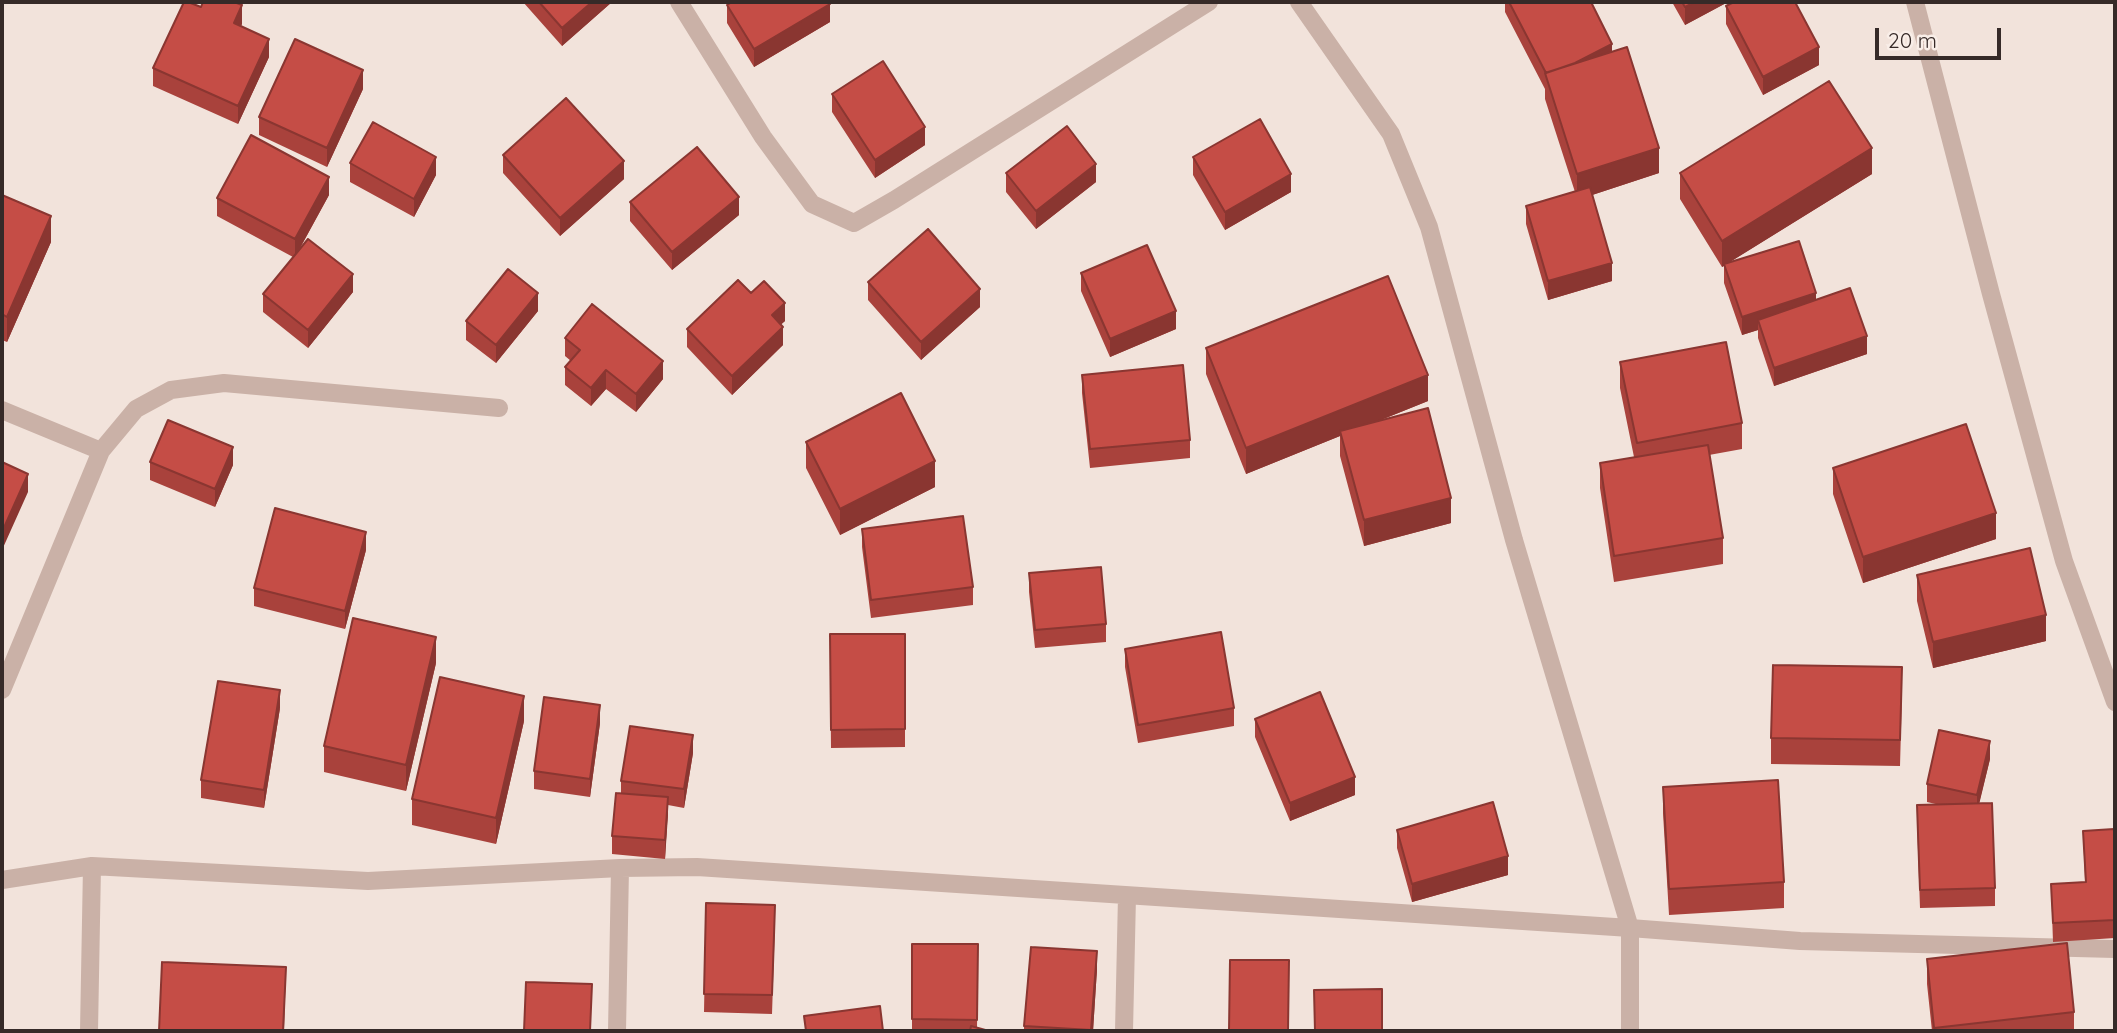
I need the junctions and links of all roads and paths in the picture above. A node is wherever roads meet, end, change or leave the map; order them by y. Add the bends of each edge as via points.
1 (679, 2) edge
2 (1209, 2) edge
3 (1298, 2) edge
4 (1915, 2) edge
5 (499, 408) dead end
6 (2, 410) edge
7 (101, 451) junction
8 (2, 690) edge
9 (2115, 702) edge
10 (92, 866) junction
11 (620, 868) junction
12 (2, 880) edge
13 (1127, 896) junction
14 (1630, 928) junction
15 (2115, 949) edge
16 (89, 1031) edge
17 (617, 1031) edge
18 (1124, 1031) edge
19 (1630, 1031) edge

1 - 2 street via 763,137 812,204 854,223
3 - 14 street via 1391,134 1429,228 1514,540
4 - 9 street via 2064,561
5 - 7 street via 223,383 159,396 136,409
6 - 7 street
7 - 8 street
10 - 11 street via 369,881
10 - 12 street
10 - 16 street
11 - 13 street via 697,867
11 - 17 street
13 - 14 street
13 - 18 street
14 - 15 street via 1800,942
14 - 19 street

